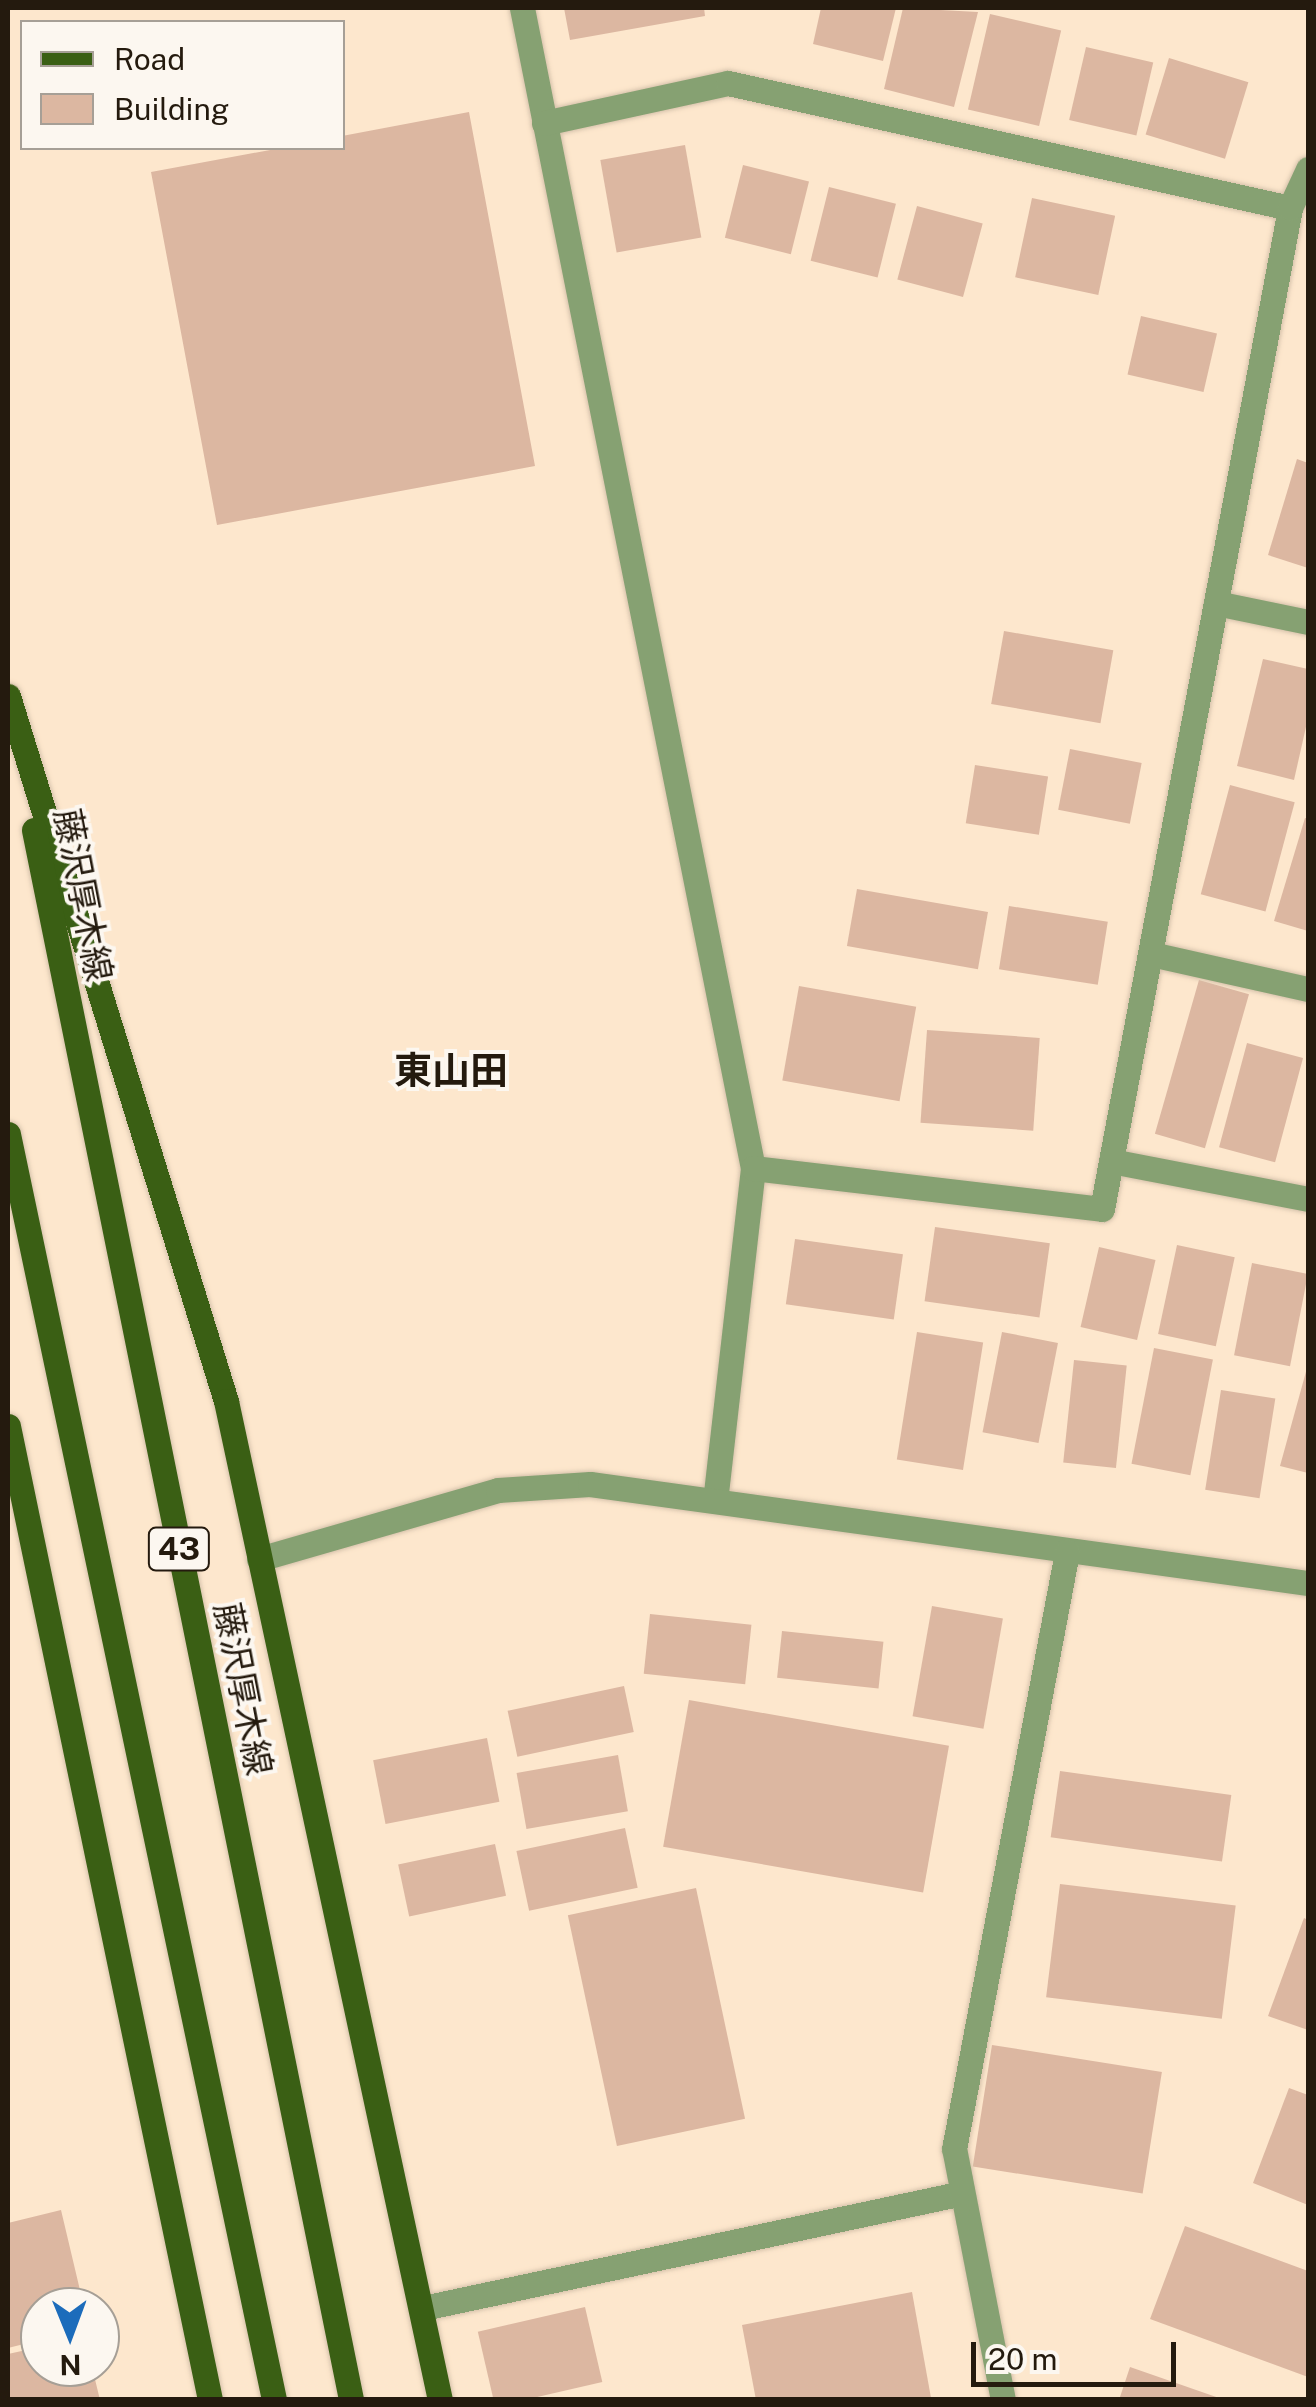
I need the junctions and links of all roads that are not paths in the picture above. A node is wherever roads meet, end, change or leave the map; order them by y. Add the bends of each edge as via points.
1 (522, 8) edge
2 (544, 122) junction
3 (1308, 169) edge
4 (1290, 208) junction
5 (1216, 602) junction
6 (1308, 622) edge
7 (8, 697) edge
8 (1150, 954) junction
9 (1308, 988) edge
10 (8, 1134) edge
11 (1111, 1161) junction
12 (752, 1168) junction
13 (1308, 1199) edge
14 (8, 1426) edge
15 (715, 1500) junction
16 (1067, 1552) junction
17 (260, 1559) junction
18 (1308, 1583) edge
19 (958, 2194) junction
20 (423, 2308) junction
21 (210, 2400) edge
22 (274, 2400) edge
23 (352, 2400) edge
24 (440, 2400) edge
25 (1004, 2400) edge

1 - 2 street
2 - 4 street via 728,83
2 - 12 street
3 - 4 street
4 - 5 street
5 - 6 street
5 - 8 street
7 - 17 main road via 226,1401
7 - 23 main road, 藤沢厚木線 / 43
8 - 9 street
8 - 11 street
10 - 22 main road, 43
11 - 12 street via 1102,1210
11 - 13 street
12 - 15 street
14 - 21 main road
15 - 16 street
15 - 17 street via 590,1484 498,1490
16 - 18 street
16 - 19 street via 954,2149
17 - 20 main road
19 - 20 street
19 - 25 street
20 - 24 main road

